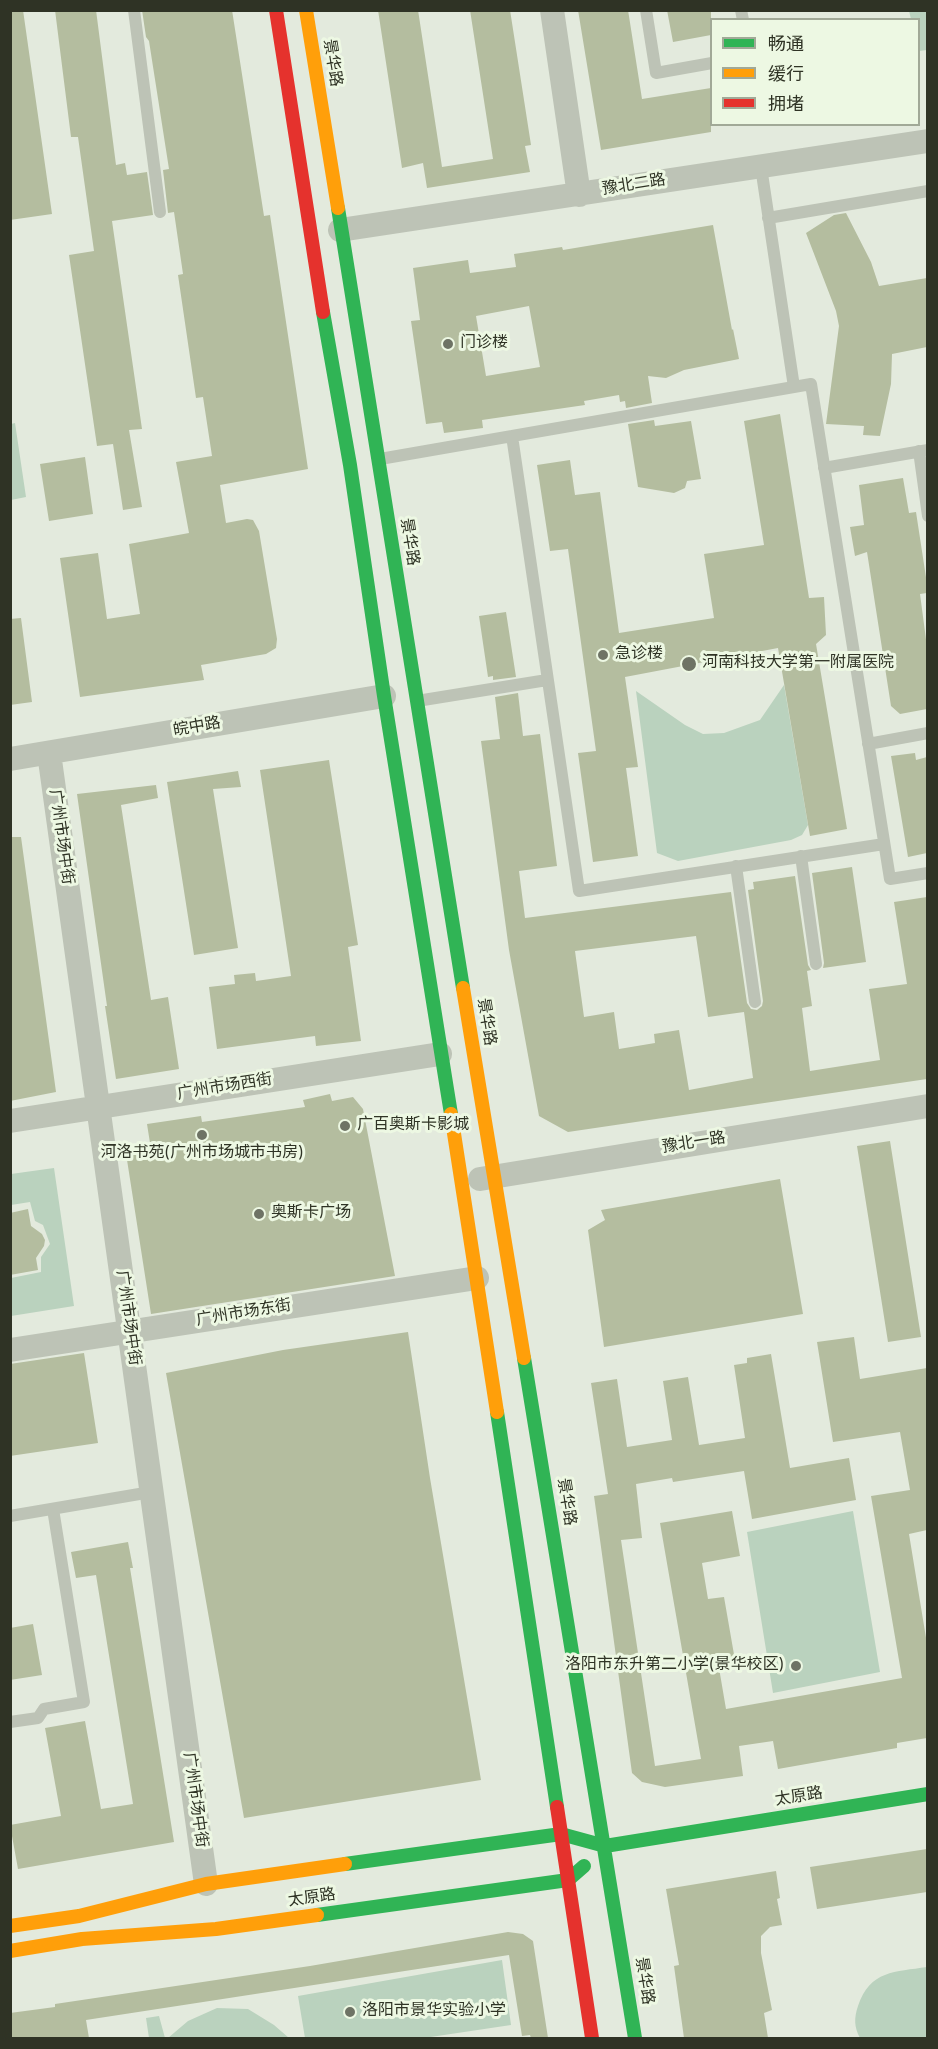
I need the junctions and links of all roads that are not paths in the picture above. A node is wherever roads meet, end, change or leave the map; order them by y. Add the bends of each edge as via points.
1 (135, 10) edge
2 (276, 10) edge
3 (306, 10) edge
4 (552, 10) edge
5 (646, 10) edge
6 (710, 63) edge
7 (927, 141) edge
8 (761, 167) junction
9 (927, 191) edge
10 (579, 195) junction
11 (160, 212) dead end
12 (768, 218) junction
13 (340, 230) junction
14 (794, 387) junction
15 (512, 436) junction
16 (923, 451) edge
17 (379, 459) junction
18 (824, 468) junction
19 (927, 516) edge
20 (547, 680) junction
21 (384, 696) junction
22 (416, 701) junction
23 (927, 733) edge
24 (868, 744) junction
25 (49, 753) junction
26 (10, 759) edge
27 (884, 844) junction
28 (801, 856) junction
29 (736, 866) junction
30 (927, 873) edge
31 (816, 964) dead end
32 (755, 1002) dead end
33 (440, 1054) junction
34 (927, 1106) edge
35 (97, 1108) junction
36 (10, 1121) edge
37 (494, 1177) junction
38 (460, 1183) junction
39 (477, 1278) junction
40 (129, 1332) junction
41 (10, 1350) edge
42 (151, 1492) junction
43 (53, 1509) junction
44 (10, 1516) edge
45 (10, 1722) edge
46 (927, 1794) edge
47 (561, 1834) junction
48 (605, 1846) junction
49 (568, 1880) junction
50 (206, 1884) junction
51 (118, 1891) dead end
52 (10, 1926) edge
53 (216, 1929) junction
54 (135, 1949) dead end
55 (10, 1951) edge
56 (592, 2038) edge
57 (635, 2038) edge

1 - 11 lane
2 - 21 main road
3 - 13 main road, 景华路
4 - 10 street
5 - 6 lane via 656,73
7 - 8 street, 豫北二路
8 - 10 street, 豫北二路
8 - 12 lane
9 - 12 lane
10 - 13 street, 豫北二路
12 - 14 lane
13 - 17 main road, 景华路
14 - 15 lane
14 - 18 lane via 811,384
15 - 17 lane
15 - 20 lane
16 - 18 lane
16 - 19 lane
17 - 22 main road, 景华路
18 - 24 lane
20 - 22 lane
20 - 29 lane via 579,891
21 - 25 street, 皖中路
21 - 33 main road
22 - 37 main road, 景华路
23 - 24 lane
24 - 27 lane
25 - 26 street, 皖中路
25 - 35 street, 广州市场中街
27 - 28 lane
27 - 30 lane via 890,879
28 - 29 lane
28 - 31 lane
29 - 32 lane
33 - 35 street, 广州市场西街
33 - 38 main road
34 - 37 street, 豫北一路
35 - 36 street, 广州市场西街
35 - 40 street, 广州市场中街
37 - 38 street, 豫北一路
37 - 48 main road, 景华路
38 - 39 main road
39 - 40 street, 广州市场东街
39 - 47 main road
40 - 41 street, 广州市场东街
40 - 42 street, 广州市场中街
42 - 43 lane
42 - 50 street, 广州市场中街
43 - 44 lane
43 - 45 lane via 84,1702 44,1709 38,1718
46 - 48 main road, 太原路
47 - 48 main road, 太原路
47 - 49 main road
47 - 50 main road, 太原路
48 - 49 main road
48 - 57 main road, 景华路
49 - 53 main road, 太原路
49 - 56 main road
50 - 51 main road
50 - 52 main road, 太原路 via 79,1916
53 - 54 main road
53 - 55 main road, 太原路 via 81,1940

